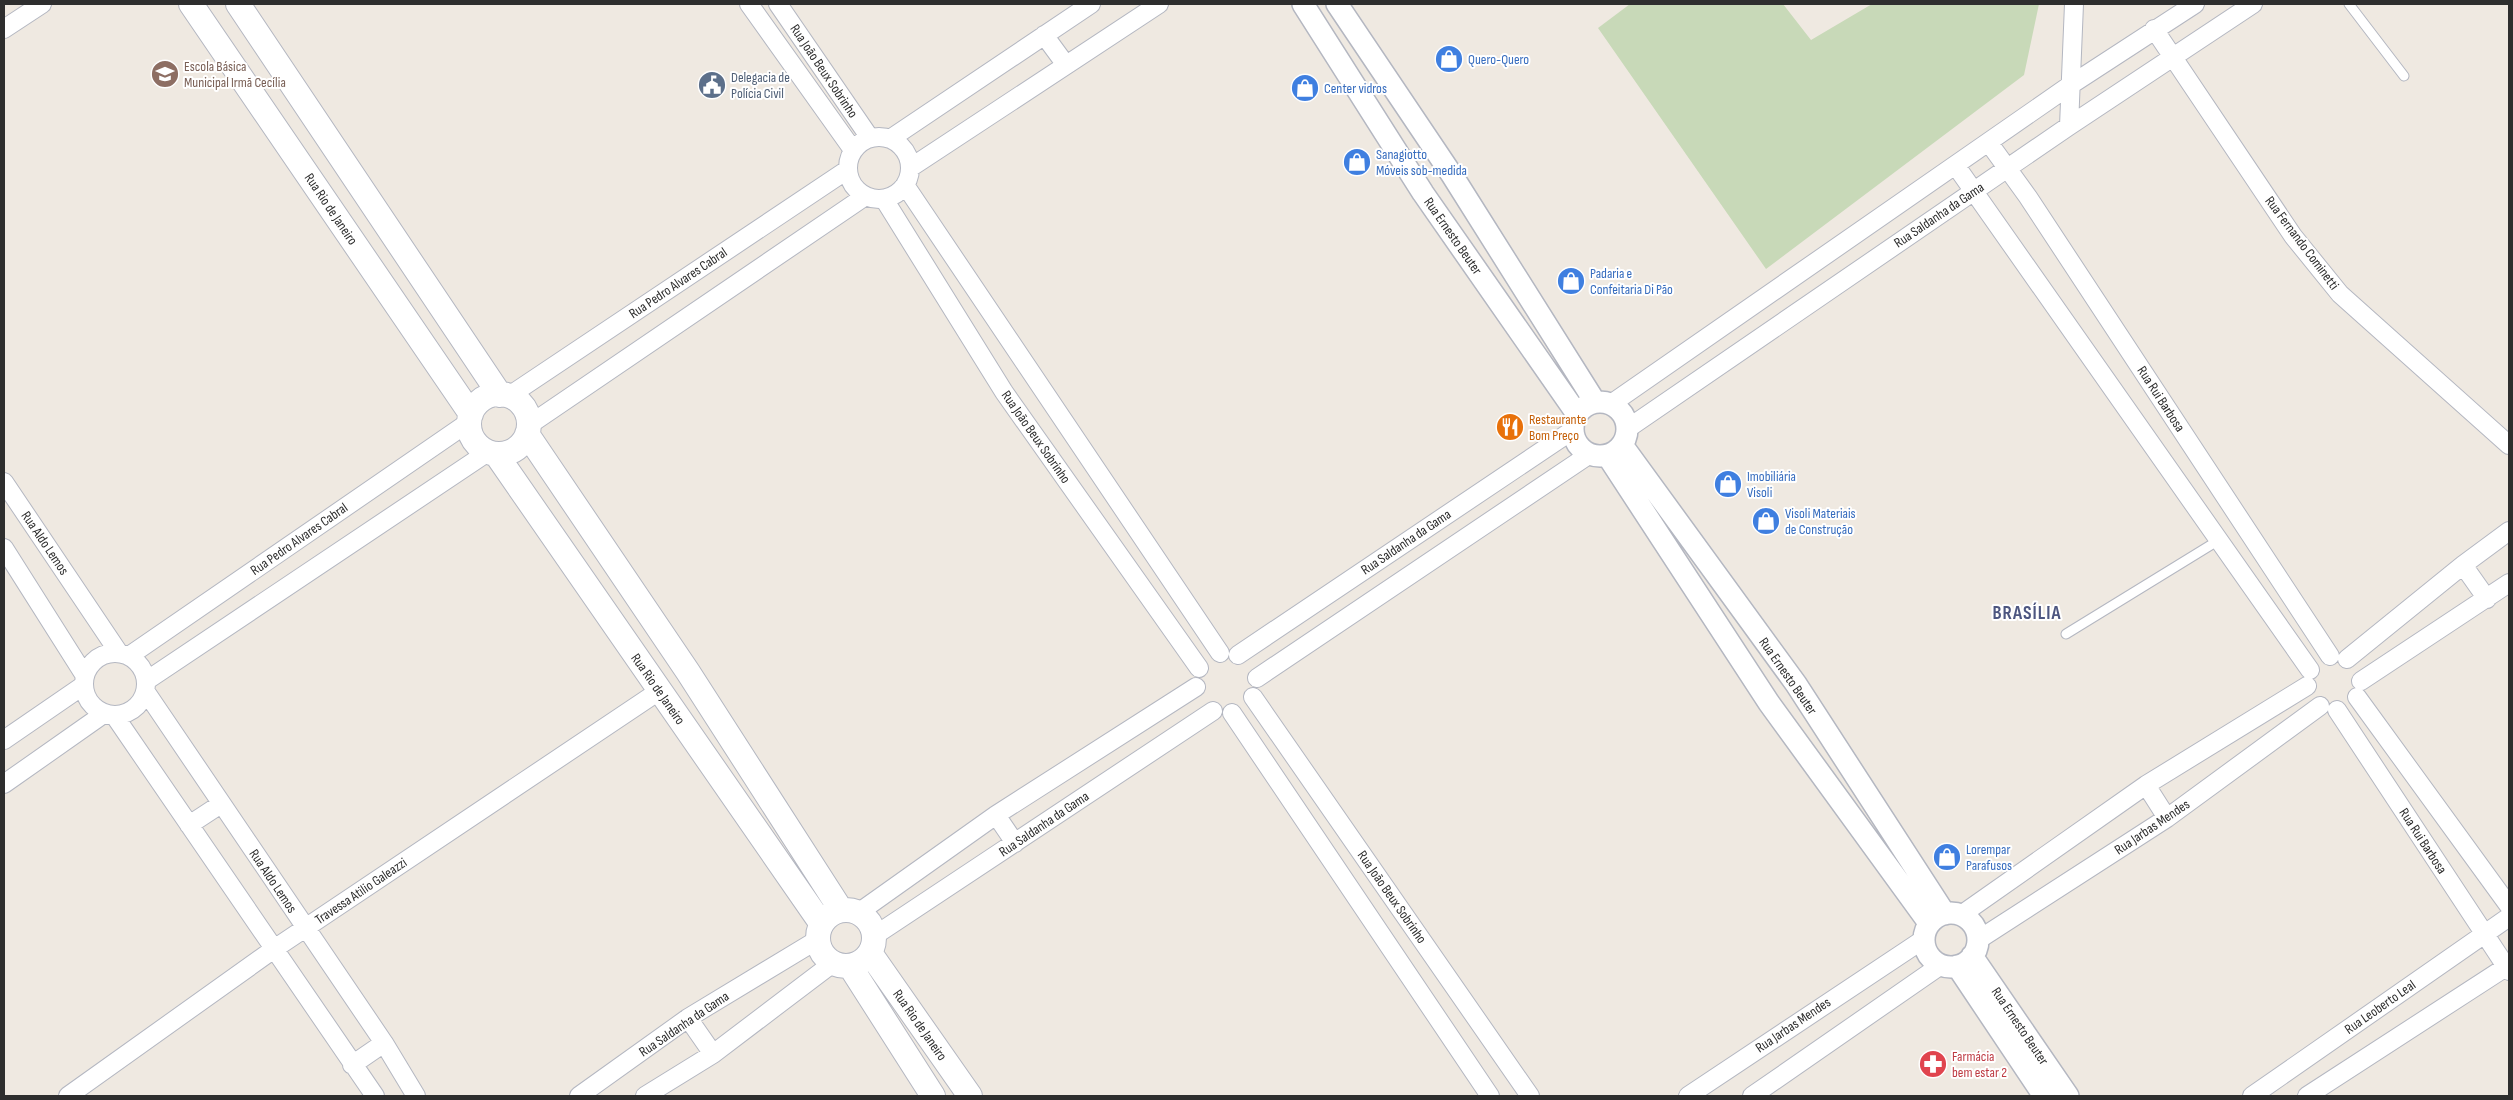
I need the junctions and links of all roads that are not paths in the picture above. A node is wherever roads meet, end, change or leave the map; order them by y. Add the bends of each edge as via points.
1 (42, 4) edge
2 (191, 4) edge
3 (238, 4) edge
4 (749, 4) edge
5 (778, 4) edge
6 (1091, 4) edge
7 (1159, 4) edge
8 (1303, 4) edge
9 (1337, 4) edge
10 (2074, 4) edge
11 (2195, 4) edge
12 (2253, 4) edge
13 (2349, 4) edge
14 (1133, 11) edge
15 (4, 29) edge
16 (2154, 30) junction
17 (1044, 35) junction
18 (2174, 57) junction
19 (1066, 65) junction
20 (2404, 76) dead end
21 (2069, 86) junction
22 (2069, 126) junction
23 (870, 138) junction
24 (890, 139) junction
25 (1989, 143) junction
26 (853, 150) junction
27 (1956, 166) junction
28 (910, 168) junction
29 (2007, 169) junction
30 (847, 170) junction
31 (905, 185) junction
32 (1974, 192) junction
33 (864, 196) junction
34 (884, 199) junction
35 (505, 396) junction
36 (1603, 403) junction
37 (470, 418) junction
38 (1575, 422) junction
39 (528, 430) junction
40 (2509, 445) edge
41 (1612, 446) junction
42 (492, 453) junction
43 (4, 482) edge
44 (2509, 531) edge
45 (2219, 540) junction
46 (4, 548) edge
47 (2463, 565) junction
48 (2509, 583) edge
49 (2487, 599) junction
50 (2066, 634) dead end
51 (666, 639) junction
52 (1220, 653) junction
53 (124, 654) junction
54 (1238, 655) junction
55 (636, 658) junction
56 (2338, 658) junction
57 (1199, 668) junction
58 (1256, 678) junction
59 (2308, 678) junction
60 (85, 681) junction
61 (146, 686) junction
62 (1196, 687) junction
63 (2359, 689) junction
64 (659, 691) junction
65 (1253, 697) junction
66 (2328, 708) junction
67 (1213, 711) junction
68 (1232, 713) junction
69 (109, 714) junction
70 (4, 740) edge
71 (4, 784) edge
72 (2146, 785) junction
73 (221, 804) junction
74 (996, 815) junction
75 (2167, 818) junction
76 (189, 825) junction
77 (1016, 843) junction
78 (2509, 906) edge
79 (849, 912) junction
80 (2509, 917) edge
81 (1940, 923) junction
82 (305, 929) junction
83 (819, 932) junction
84 (2484, 934) junction
85 (872, 944) junction
86 (274, 949) junction
87 (1962, 957) junction
88 (841, 965) junction
89 (2508, 967) edge
90 (688, 1018) junction
91 (384, 1043) junction
92 (713, 1054) junction
93 (352, 1065) junction
94 (68, 1096) edge
95 (375, 1096) edge
96 (416, 1096) edge
97 (579, 1096) edge
98 (645, 1096) edge
99 (933, 1096) edge
100 (970, 1096) edge
101 (1490, 1096) edge
102 (1530, 1096) edge
103 (1688, 1096) edge
104 (1752, 1096) edge
105 (2044, 1096) edge
106 (2068, 1096) edge
107 (2252, 1096) edge
108 (2306, 1096) edge

1 - 15 street
2 - 37 main road, Rua Rio de Janeiro
3 - 35 main road
4 - 26 street, Rua João Beux Sobrinho
5 - 23 street, Rua João Beux Sobrinho
6 - 17 street
7 - 14 street
8 - 38 street, Rua Ernesto Beuter via 1423,193
9 - 36 street
10 - 21 street
11 - 16 street
12 - 18 street, Rua Saldanha da Gama
13 - 20 lane
14 - 19 street
16 - 18 street, Rua Fernando Cominetti
16 - 21 street
17 - 19 street
17 - 24 street
18 - 22 street, Rua Saldanha da Gama
18 - 40 street, Rua Fernando Cominetti via 2293,236 2340,294
19 - 28 street
21 - 22 street
21 - 25 street
22 - 29 street, Rua Saldanha da Gama
23 - 24 street
23 - 26 street
24 - 28 street via 904,151
25 - 27 street
25 - 29 street, Rua Rui Barbosa
26 - 30 street
27 - 32 street
27 - 36 street
28 - 31 street
29 - 32 street, Rua Saldanha da Gama
29 - 56 street, Rua Rui Barbosa
30 - 33 street via 855,190
30 - 35 street, Rua Pedro Alvares Cabral
31 - 34 street via 892,197
31 - 52 street
32 - 41 street, Rua Saldanha da Gama
32 - 45 street
33 - 34 street
33 - 39 street
34 - 57 street, Rua João Beux Sobrinho via 1004,392
35 - 37 main road via 483,400
35 - 39 main road via 524,408
36 - 38 street via 1581,409
36 - 41 street via 1623,414
37 - 42 main road via 474,440
37 - 53 street, Rua Pedro Alvares Cabral
38 - 41 street via 1578,444
38 - 54 street, Rua Saldanha da Gama
39 - 42 main road via 523,443 515,449
39 - 51 main road
41 - 58 street, Rua Saldanha da Gama
41 - 81 street via 1769,703
41 - 81 street, Rua Ernesto Beuter via 1796,684
42 - 55 main road, Rua Rio de Janeiro
42 - 61 street
43 - 53 street, Rua Aldo Lemos
44 - 47 street
45 - 50 lane
45 - 59 street
46 - 60 street
47 - 49 street
47 - 56 street
48 - 49 street
49 - 63 street
51 - 55 main road
51 - 79 main road
52 - 54 street
52 - 57 street via 1204,661
53 - 60 street via 110,653 94,661
53 - 61 street via 144,671
54 - 58 street via 1253,669
55 - 64 main road, Rua Rio de Janeiro
56 - 59 street via 2315,664
56 - 63 street via 2358,672
57 - 62 street
58 - 65 street
59 - 66 street via 2314,701
59 - 72 street, Rua Jarbas Mendes
60 - 69 street via 90,702
60 - 70 street
61 - 69 street via 141,701 134,709 124,714
61 - 73 street, Rua Aldo Lemos
62 - 67 street via 1204,705
62 - 74 street
63 - 66 street via 2344,708
63 - 78 street
64 - 82 street, Travessa Atilio Galeazzi
64 - 83 main road, Rua Rio de Janeiro
65 - 68 street via 1248,705
65 - 102 street, Rua João Beux Sobrinho
66 - 75 street, Rua Jarbas Mendes
66 - 84 street, Rua Rui Barbosa
67 - 68 street
67 - 77 street, Rua Saldanha da Gama
68 - 101 street
69 - 71 street
69 - 76 street
72 - 75 street
72 - 81 street, Rua Jarbas Mendes
73 - 76 street
73 - 82 street, Rua Aldo Lemos
74 - 77 street
74 - 79 street
75 - 87 street, Rua Jarbas Mendes
76 - 86 street
77 - 85 street, Rua Saldanha da Gama
79 - 83 main road via 826,917
79 - 85 main road via 872,926
80 - 84 street, Rua Leoberto Leal
81 - 87 street via 1973,925
81 - 87 street via 1928,955
81 - 103 street, Rua Jarbas Mendes
82 - 86 street, Travessa Atilio Galeazzi
82 - 91 street, Rua Aldo Lemos
83 - 88 main road via 820,949
83 - 90 street, Rua Saldanha da Gama
84 - 89 street, Rua Rui Barbosa
84 - 107 street, Rua Leoberto Leal
85 - 88 main road via 865,959
85 - 100 main road, Rua Rio de Janeiro
86 - 93 street
86 - 94 street, Travessa Atilio Galeazzi
87 - 104 street, Rua Jarbas Mendes
87 - 105 street, Rua Ernesto Beuter
87 - 106 street, Rua Ernesto Beuter
88 - 92 street
88 - 99 main road, Rua Rio de Janeiro
89 - 108 street
90 - 92 street
90 - 97 street, Rua Saldanha da Gama
91 - 93 street
91 - 96 street, Rua Aldo Lemos
92 - 98 street
93 - 95 street

